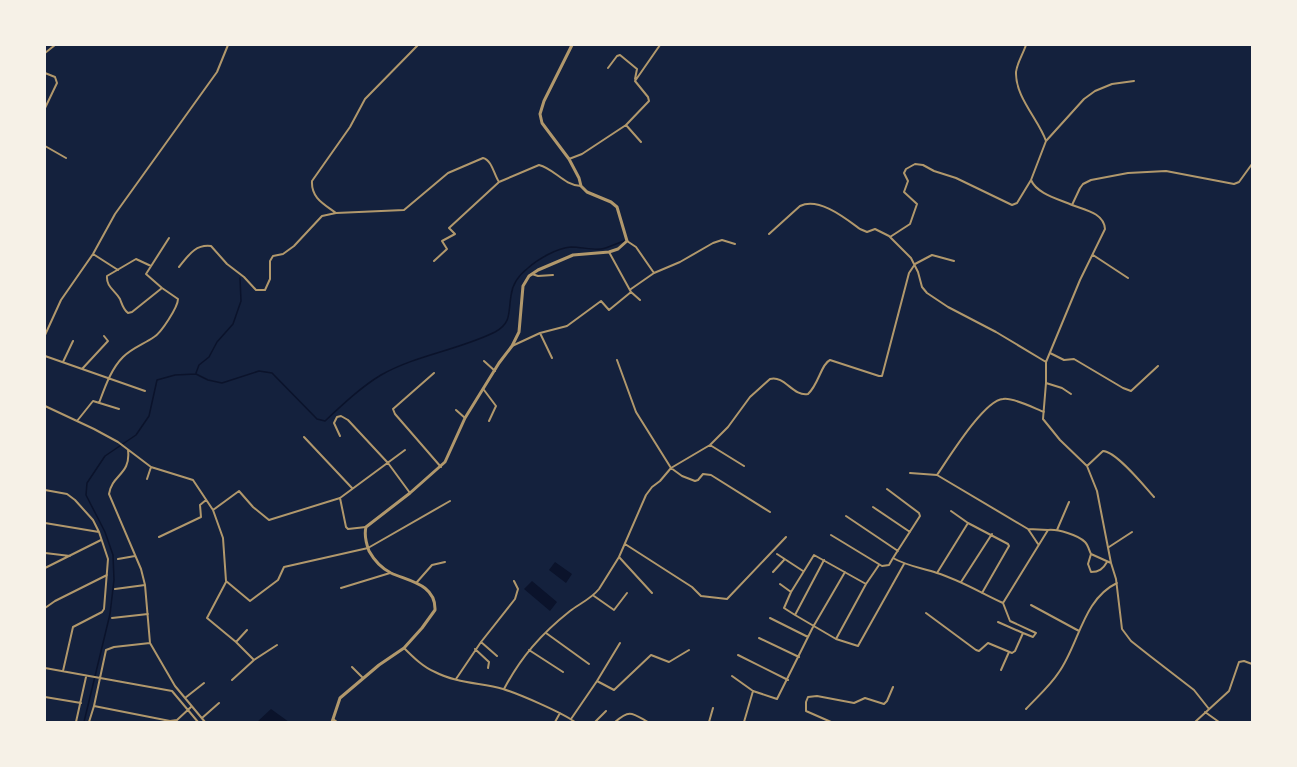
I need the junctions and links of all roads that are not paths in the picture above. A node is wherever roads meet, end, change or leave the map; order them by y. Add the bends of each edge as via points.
1 (55, 45) edge
2 (228, 45) edge
3 (418, 45) edge
4 (572, 45) edge
5 (660, 45) edge
6 (1026, 45) edge
7 (45, 53) edge
8 (608, 68) dead end
9 (45, 73) edge
10 (635, 81) junction
11 (1134, 81) dead end
12 (45, 108) edge
13 (626, 125) junction
14 (1046, 141) junction
15 (641, 142) dead end
16 (45, 146) edge
17 (66, 158) dead end
18 (569, 159) junction
19 (1252, 164) edge
20 (1031, 180) junction
21 (499, 182) junction
22 (581, 186) junction
23 (1072, 204) junction
24 (336, 213) junction
25 (769, 234) dead end
26 (890, 237) junction
27 (168, 238) dead end
28 (627, 241) junction
29 (735, 244) dead end
30 (608, 252) junction
31 (93, 254) junction
32 (1093, 255) junction
33 (434, 261) dead end
34 (954, 261) dead end
35 (915, 264) junction
36 (151, 266) junction
37 (179, 267) dead end
38 (118, 270) junction
39 (654, 273) junction
40 (532, 274) junction
41 (553, 275) dead end
42 (1128, 278) dead end
43 (162, 288) junction
44 (631, 291) junction
45 (640, 300) dead end
46 (540, 333) junction
47 (45, 335) edge
48 (104, 336) dead end
49 (73, 341) dead end
50 (512, 346) junction
51 (1050, 353) junction
52 (45, 356) edge
53 (552, 358) dead end
54 (617, 360) dead end
55 (484, 361) dead end
56 (63, 362) junction
57 (1046, 362) junction
58 (1158, 366) dead end
59 (82, 369) junction
60 (495, 371) junction
61 (434, 373) dead end
62 (108, 378) junction
63 (1046, 383) junction
64 (484, 390) junction
65 (145, 391) dead end
66 (1071, 394) dead end
67 (99, 403) junction
68 (45, 406) edge
69 (119, 409) dead end
70 (456, 410) dead end
71 (1044, 412) junction
72 (465, 418) junction
73 (77, 421) junction
74 (489, 421) dead end
75 (340, 436) dead end
76 (304, 437) dead end
77 (710, 445) junction
78 (128, 449) junction
79 (405, 450) dead end
80 (388, 463) junction
81 (744, 466) dead end
82 (1087, 466) junction
83 (151, 467) junction
84 (441, 467) junction
85 (672, 467) junction
86 (910, 473) dead end
87 (937, 475) junction
88 (147, 479) dead end
89 (352, 488) junction
90 (887, 489) dead end
91 (45, 490) edge
92 (410, 493) junction
93 (1154, 497) dead end
94 (340, 498) junction
95 (206, 500) junction
96 (450, 502) dead end
97 (1069, 502) dead end
98 (873, 507) dead end
99 (212, 510) junction
100 (951, 511) dead end
101 (770, 512) dead end
102 (846, 516) dead end
103 (968, 522) junction
104 (45, 523) edge
105 (366, 526) junction
106 (1028, 528) junction
107 (1048, 530) junction
108 (1057, 530) junction
109 (99, 532) junction
110 (910, 532) junction
111 (1132, 532) dead end
112 (992, 534) junction
113 (830, 535) dead end
114 (159, 537) dead end
115 (786, 537) dead end
116 (101, 540) junction
117 (625, 544) junction
118 (1038, 544) junction
119 (1109, 547) junction
120 (368, 548) junction
121 (898, 551) junction
122 (45, 553) edge
123 (777, 554) dead end
124 (1091, 554) junction
125 (70, 556) junction
126 (135, 556) junction
127 (618, 557) junction
128 (893, 558) junction
129 (118, 559) dead end
130 (784, 560) junction
131 (824, 560) junction
132 (445, 562) dead end
133 (1107, 562) junction
134 (1111, 563) junction
135 (879, 564) junction
136 (904, 564) junction
137 (45, 568) edge
138 (803, 571) junction
139 (773, 572) dead end
140 (845, 572) junction
141 (391, 573) junction
142 (937, 573) junction
143 (108, 575) junction
144 (226, 581) junction
145 (514, 581) dead end
146 (417, 582) junction
147 (961, 582) junction
148 (1117, 583) junction
149 (780, 584) dead end
150 (866, 584) junction
151 (144, 585) junction
152 (341, 588) dead end
153 (115, 589) dead end
154 (791, 592) junction
155 (627, 593) dead end
156 (652, 593) dead end
157 (982, 593) junction
158 (594, 596) junction
159 (1003, 602) junction
160 (1031, 605) dead end
161 (45, 608) edge
162 (926, 612) dead end
163 (148, 614) junction
164 (795, 615) junction
165 (112, 618) dead end
166 (770, 618) dead end
167 (998, 622) dead end
168 (813, 627) junction
169 (248, 630) dead end
170 (1079, 631) junction
171 (546, 633) junction
172 (1023, 633) junction
173 (808, 637) junction
174 (759, 638) dead end
175 (836, 639) junction
176 (236, 642) junction
177 (481, 642) junction
178 (150, 643) junction
179 (620, 643) dead end
180 (276, 645) dead end
181 (404, 648) junction
182 (475, 650) junction
183 (529, 650) junction
184 (689, 650) dead end
185 (1009, 652) junction
186 (738, 655) dead end
187 (497, 656) dead end
188 (799, 657) junction
189 (254, 660) junction
190 (589, 664) dead end
191 (1252, 664) edge
192 (352, 667) dead end
193 (45, 668) edge
194 (488, 668) dead end
195 (1001, 670) dead end
196 (63, 671) junction
197 (563, 672) dead end
198 (732, 676) dead end
199 (86, 677) junction
200 (363, 678) junction
201 (99, 679) junction
202 (456, 679) junction
203 (232, 680) dead end
204 (788, 680) junction
205 (597, 681) junction
206 (204, 683) dead end
207 (175, 686) junction
208 (893, 687) dead end
209 (504, 689) junction
210 (753, 691) junction
211 (172, 692) junction
212 (45, 697) edge
213 (185, 698) junction
214 (81, 703) junction
215 (219, 703) dead end
216 (94, 706) junction
217 (192, 707) junction
218 (713, 708) dead end
219 (1026, 709) dead end
220 (1209, 709) junction
221 (188, 711) junction
222 (606, 711) dead end
223 (1205, 712) junction
224 (560, 713) junction
225 (202, 718) junction
226 (571, 719) junction
227 (333, 721) edge
228 (76, 722) edge
229 (89, 722) edge
230 (198, 722) edge
231 (205, 722) edge
232 (337, 722) edge
233 (555, 722) edge
234 (575, 722) edge
235 (595, 722) edge
236 (615, 722) edge
237 (648, 722) edge
238 (709, 722) edge
239 (744, 722) edge
240 (831, 722) edge
241 (1196, 722) edge
242 (1219, 722) edge

1 - 7 street
2 - 31 street via 217,72 128,194
3 - 24 street via 365,99 350,127 312,181 316,199
4 - 18 street via 540,114 542,122
5 - 10 street
6 - 14 street via 1018,65 1017,78 1025,105 1042,130
8 - 10 street via 620,55 638,70
9 - 12 street via 55,77 57,83
10 - 13 street via 649,101
11 - 14 street via 1112,84 1095,91 1084,99
13 - 15 street
13 - 18 street via 582,154
14 - 20 street
16 - 17 street
18 - 22 street
19 - 23 street via 1239,182 1234,184 1166,171 1103,178 1083,184
20 - 23 street via 1033,185 1044,192
20 - 26 street via 1017,203 1012,205 956,178 934,171 925,165 915,164 904,173 908,181 904,192 917,204 910,224
21 - 22 street via 539,165 564,181
21 - 24 street via 490,163 482,158 448,173 404,210
21 - 33 street via 449,228 455,234 442,241 447,249
22 - 28 street via 587,192 617,207
23 - 32 street via 1097,215 1104,224 1102,237
24 - 37 street via 322,216 294,246 283,254 273,256 270,261 270,279 265,290 256,290 211,246 203,245 190,253
25 - 26 street via 800,206 813,203 860,229 867,232 875,229
26 - 35 street
27 - 36 street
28 - 30 street via 618,249
28 - 39 street via 640,251
29 - 39 street via 722,240 713,243
30 - 40 street via 573,255
30 - 44 street
31 - 38 street
31 - 47 street via 62,300
32 - 42 street
32 - 51 street
34 - 35 street via 932,255
35 - 57 street via 922,287 927,293
35 - 77 street via 909,272 901,299 882,376 830,360 826,362 817,385 808,394 800,393 779,379 770,378 750,397 728,427
36 - 38 street via 136,259
36 - 43 street via 147,275
38 - 43 street via 107,278 110,288 119,297 128,313
39 - 44 street
40 - 41 street
40 - 50 street via 523,286 518,332
43 - 62 street via 178,299 176,310 156,336 122,358
44 - 45 street
44 - 46 street via 610,310 601,301 567,326
46 - 50 street
46 - 53 street
48 - 59 street via 108,341
49 - 56 street
50 - 60 street
51 - 57 street
51 - 58 street via 1064,360 1074,359 1131,391
52 - 56 street
54 - 85 street via 636,412
55 - 60 street
56 - 59 street
57 - 63 street
59 - 62 street
60 - 64 street
61 - 84 street via 393,409
62 - 65 street
62 - 67 street
63 - 66 street
63 - 71 street
64 - 72 street
64 - 74 street via 496,406
67 - 69 street
67 - 73 street via 92,402
68 - 73 street
70 - 72 street
71 - 82 street via 1043,419
71 - 87 street via 1007,399 996,401 971,426
72 - 84 street via 448,458
73 - 78 street
75 - 80 street via 334,423 335,419 341,416 348,420
76 - 89 street
77 - 81 street
77 - 85 street
78 - 83 street
78 - 126 street via 128,466 113,483 108,494
79 - 80 street
80 - 89 street
80 - 92 street
82 - 93 street via 1106,450
82 - 119 street via 1097,491
83 - 88 street
83 - 95 street via 193,480
84 - 92 street
85 - 101 street via 682,476 695,481 703,474 711,475
85 - 117 street via 646,495
86 - 87 street
87 - 106 street
89 - 94 street
90 - 110 street via 919,513 919,518
91 - 109 street via 67,494 75,500 93,520
92 - 105 street
94 - 99 street via 268,520 239,491
94 - 105 street via 346,527 348,529
95 - 99 street
95 - 114 street via 200,505 201,517
96 - 120 street
97 - 108 street
98 - 110 street
99 - 144 street via 223,538
100 - 103 street
102 - 121 street
103 - 112 street
103 - 142 street
104 - 109 street
105 - 120 street via 364,532
106 - 107 street
106 - 118 street
107 - 108 street
107 - 118 street
108 - 124 street via 1087,543
109 - 116 street
110 - 121 street
111 - 119 street
112 - 147 street
112 - 157 street via 1009,546
113 - 135 street
115 - 117 street via 727,599 700,596 692,587
116 - 125 street
116 - 143 street via 108,559
117 - 127 street
118 - 159 street
119 - 134 street
120 - 141 street via 373,559
120 - 144 street via 284,567 278,580 252,600 240,594
121 - 128 street
122 - 125 street
123 - 130 street
124 - 133 street
124 - 133 street via 1088,564 1091,572 1102,569
125 - 137 street
126 - 129 street
126 - 151 street
127 - 156 street
127 - 158 street
128 - 135 street via 887,566
128 - 136 street
130 - 138 street
130 - 139 street
131 - 138 street via 814,554
131 - 140 street
131 - 164 street
132 - 146 street via 432,565
133 - 134 street
134 - 148 street
135 - 150 street
136 - 142 street
136 - 175 street via 860,645 855,646
138 - 154 street
140 - 150 street
140 - 168 street
141 - 146 street
141 - 152 street
142 - 147 street
143 - 161 street
143 - 196 street via 104,609 73,627
144 - 176 street via 207,618
145 - 177 street via 518,589 515,598
146 - 181 street via 425,588 435,605 422,628
147 - 157 street
148 - 170 street via 1099,597
148 - 220 street via 1122,629 1136,644 1194,690
149 - 154 street
150 - 175 street
151 - 153 street
151 - 163 street
154 - 164 street via 784,608
155 - 158 street via 614,610
157 - 159 street
158 - 171 street
159 - 172 street via 1010,621 1036,632 1033,637
160 - 170 street
162 - 185 street via 976,650 979,651 988,643
163 - 165 street
163 - 178 street
164 - 168 street
166 - 173 street
167 - 172 street
168 - 173 street
168 - 175 street
169 - 176 street
170 - 219 street via 1059,672
171 - 183 street
171 - 190 street
172 - 185 street via 1015,651
173 - 188 street
174 - 188 street
176 - 189 street
177 - 182 street
177 - 187 street
178 - 201 street via 108,649
178 - 207 street
179 - 205 street
180 - 189 street
181 - 200 street
181 - 202 street via 435,673
182 - 194 street via 489,662
182 - 202 street
183 - 197 street
183 - 209 street
184 - 205 street via 669,662 651,655 614,690
185 - 195 street
186 - 204 street
188 - 204 street
189 - 203 street
191 - 220 street via 1238,662 1229,691
192 - 200 street
193 - 196 street
196 - 199 street
198 - 210 street
199 - 201 street
199 - 214 street
200 - 227 street via 340,698
201 - 211 street
201 - 216 street
202 - 209 street
204 - 210 street via 777,699
205 - 226 street
206 - 213 street
207 - 211 street
207 - 213 street
208 - 240 street via 884,704 865,698 854,703 817,696 808,697 806,711
209 - 224 street
210 - 239 street
211 - 221 street
212 - 214 street
213 - 217 street
214 - 228 street
215 - 225 street
216 - 221 street via 170,721 177,720
216 - 229 street
217 - 221 street
217 - 225 street
218 - 238 street
220 - 223 street
221 - 230 street
222 - 235 street
223 - 241 street
223 - 242 street
224 - 226 street
224 - 233 street
225 - 231 street
226 - 234 street
227 - 232 street
236 - 237 street via 630,713

